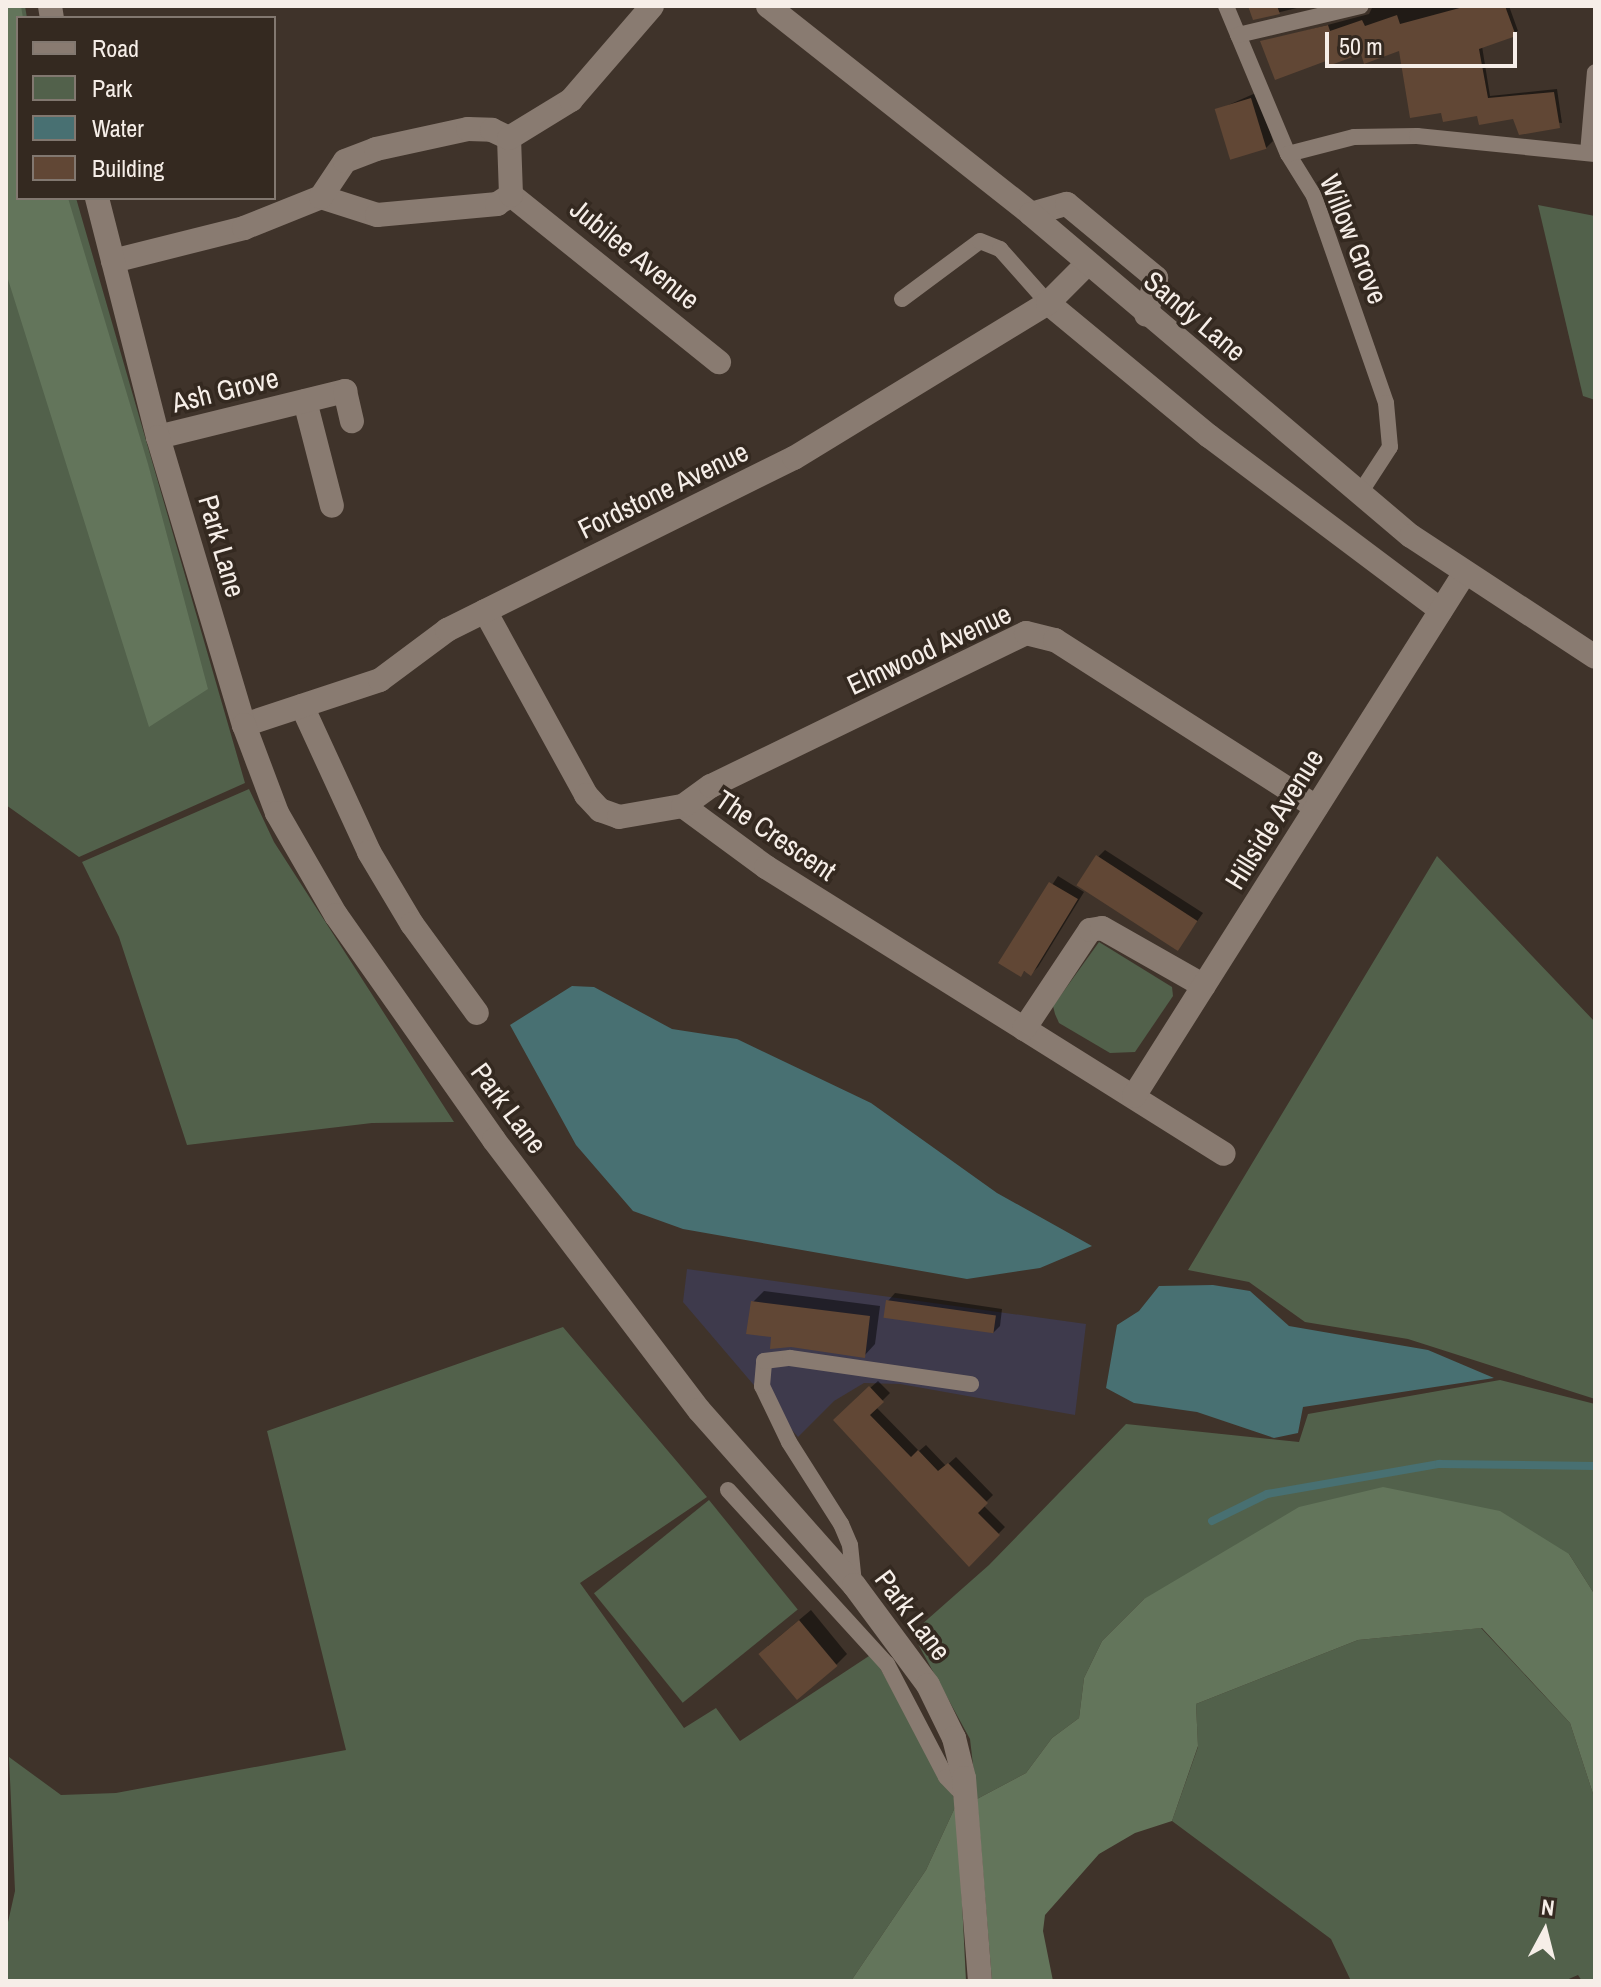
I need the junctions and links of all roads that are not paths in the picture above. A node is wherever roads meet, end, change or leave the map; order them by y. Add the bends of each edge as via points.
1 (652, 6) edge
2 (768, 6) edge
3 (1226, 6) edge
4 (1361, 6) edge
5 (1238, 35) junction
6 (1595, 72) edge
7 (509, 138) junction
8 (1591, 153) edge
9 (1288, 154) junction
10 (511, 195) junction
11 (321, 197) junction
12 (98, 200) edge
13 (1031, 214) junction
14 (113, 261) junction
15 (1087, 264) junction
16 (902, 299) dead end
17 (1048, 303) junction
18 (1146, 315) junction
19 (719, 362) dead end
20 (305, 401) junction
21 (352, 421) dead end
22 (158, 437) junction
23 (1360, 493) junction
24 (332, 506) dead end
25 (1464, 574) junction
26 (1441, 610) junction
27 (485, 611) junction
28 (1595, 657) edge
29 (302, 706) junction
30 (244, 725) junction
31 (683, 806) junction
32 (1316, 807) junction
33 (1204, 986) junction
34 (477, 1013) dead end
35 (1024, 1029) junction
36 (1134, 1096) junction
37 (1224, 1154) dead end
38 (971, 1384) dead end
39 (728, 1490) dead end
40 (854, 1585) junction
41 (966, 1798) junction
42 (980, 1981) edge

1 - 7 street via 571,100
2 - 13 street, Sandy Lane
3 - 5 lane, Willow Grove
4 - 5 lane
5 - 9 lane, Willow Grove
6 - 8 lane
7 - 10 street
7 - 11 street via 492,130 468,129 376,149 345,161
8 - 9 lane via 1417,136 1354,137
9 - 23 lane, Willow Grove via 1314,196 1378,374 1391,426 1390,447
10 - 11 street via 497,204 409,216 377,215
10 - 19 street, Jubilee Avenue
11 - 14 street via 244,228
12 - 14 street, Park Lane
13 - 15 street, Sandy Lane
13 - 18 street via 1067,204 1156,278
14 - 22 street, Park Lane
15 - 17 street, Fordstone Avenue
15 - 18 street, Sandy Lane
16 - 17 lane via 980,241 1000,249
17 - 26 street via 1209,436
17 - 27 street, Fordstone Avenue via 794,458
18 - 23 street, Sandy Lane
20 - 21 street, Ash Grove via 345,391
20 - 22 street, Ash Grove
20 - 24 street, Ash Grove
22 - 30 street, Park Lane
23 - 25 street, Sandy Lane
25 - 26 street, Hillside Avenue
25 - 28 street, Sandy Lane
26 - 32 street, Hillside Avenue
27 - 29 street, Fordstone Avenue via 422,645 380,680
27 - 31 street, The Crescent via 586,795 600,810 619,817
29 - 30 street, Fordstone Avenue
29 - 34 street via 369,852 412,924
30 - 40 street, Park Lane via 293,845 415,1032 699,1410
31 - 32 street, Elmwood Avenue via 711,786 1026,633 1055,640
31 - 35 street, The Crescent via 754,859
32 - 33 street, Hillside Avenue
33 - 35 street via 1102,928 1090,930
33 - 36 street, Hillside Avenue
35 - 36 street, The Crescent
36 - 37 street, The Crescent
38 - 40 lane via 790,1358 764,1361 762,1386 850,1545
39 - 41 lane via 887,1664 946,1777
40 - 41 street, Park Lane via 909,1655 945,1716
41 - 42 street, Park Lane

